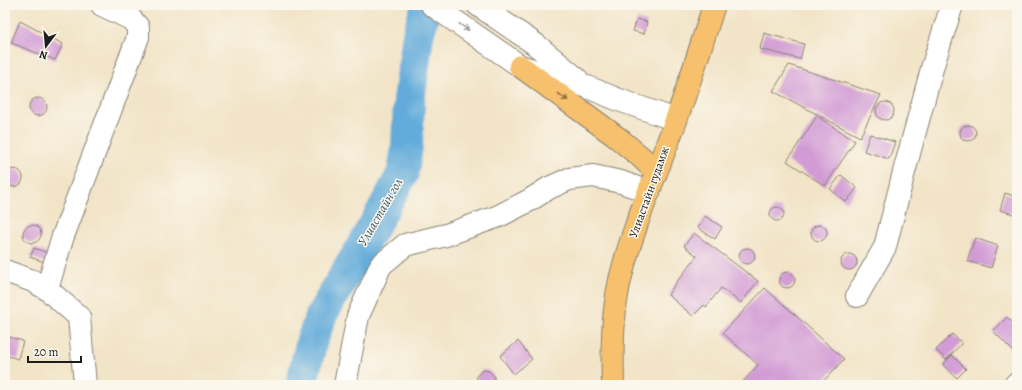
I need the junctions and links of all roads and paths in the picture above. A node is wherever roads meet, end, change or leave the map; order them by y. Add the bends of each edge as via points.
1 (102, 5) edge
2 (432, 5) edge
3 (478, 5) edge
4 (714, 5) edge
5 (952, 5) edge
6 (520, 66) junction
7 (585, 86) junction
8 (676, 120) junction
9 (656, 172) junction
10 (649, 192) junction
11 (5, 271) edge
12 (47, 289) junction
13 (857, 296) dead end
14 (85, 385) edge
15 (345, 385) edge
16 (613, 385) edge

1 - 12 street via 131,19 138,27 138,37 62,239
2 -> 6 street
3 - 7 street via 535,44
4 - 8 main road, Улиастайн гудамж
5 - 13 street via 933,65 885,247
6 - 7 street
6 -> 9 main road via 618,138
7 - 8 street
8 - 9 main road, Улиастайн гудамж
9 - 10 main road, Улиастайн гудамж
10 - 15 street via 593,176 569,179 499,216 446,235 405,245 381,265 358,316
10 - 16 main road, Улиастайн гудамж via 629,246 620,281 614,317
11 - 12 street
12 - 14 street via 79,317

